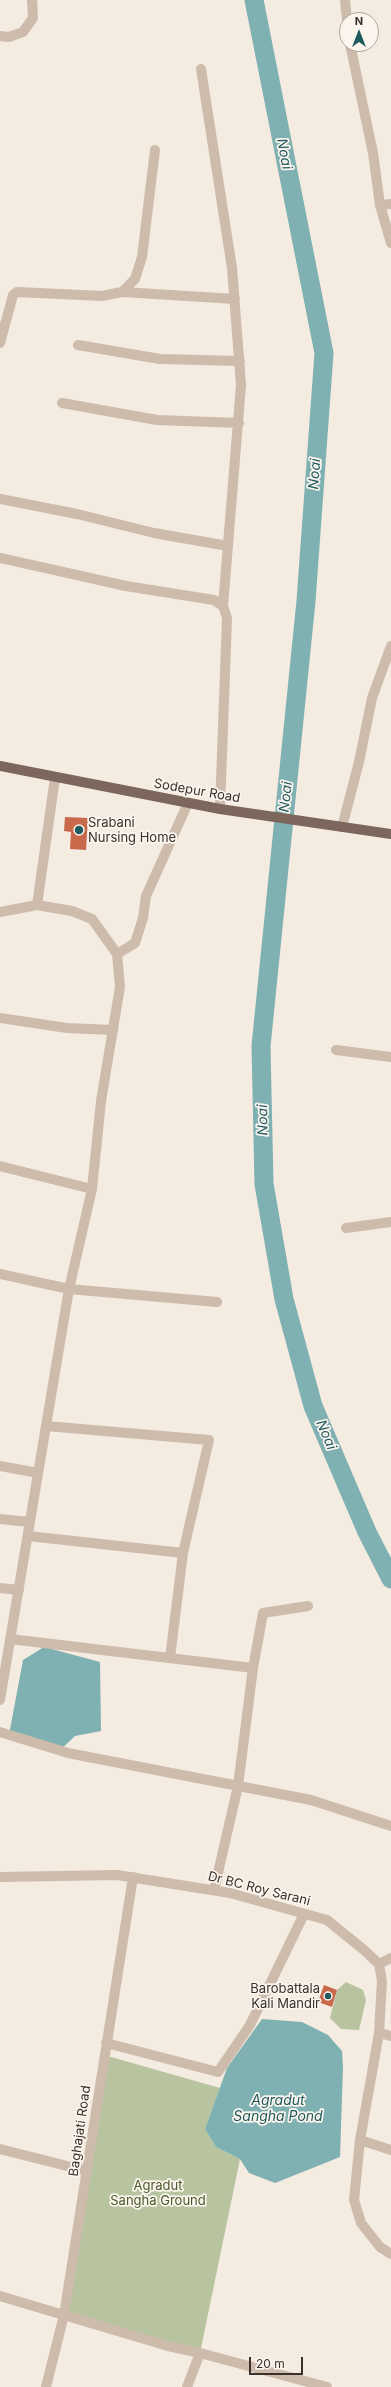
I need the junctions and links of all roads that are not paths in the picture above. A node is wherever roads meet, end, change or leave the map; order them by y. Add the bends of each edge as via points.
1 (32, 0) edge
2 (345, 0) edge
3 (346, 12) edge
4 (0, 36) edge
5 (352, 52) edge
6 (201, 69) dead end
7 (155, 150) dead end
8 (391, 204) edge
9 (380, 205) junction
10 (391, 243) edge
11 (122, 292) junction
12 (235, 299) junction
13 (0, 343) edge
14 (78, 345) dead end
15 (240, 361) junction
16 (62, 403) dead end
17 (238, 423) junction
18 (0, 499) edge
19 (228, 546) junction
20 (0, 558) edge
21 (223, 606) junction
22 (391, 646) edge
23 (0, 766) edge
24 (55, 778) junction
25 (188, 803) junction
26 (220, 809) junction
27 (342, 827) junction
28 (391, 834) edge
29 (37, 905) junction
30 (0, 912) edge
31 (117, 954) junction
32 (0, 1018) edge
33 (113, 1030) junction
34 (336, 1050) dead end
35 (391, 1056) edge
36 (0, 1166) edge
37 (92, 1189) junction
38 (391, 1222) edge
39 (346, 1228) dead end
40 (0, 1274) edge
41 (69, 1289) junction
42 (217, 1302) dead end
43 (46, 1426) junction
44 (0, 1466) edge
45 (38, 1473) junction
46 (0, 1519) edge
47 (30, 1522) junction
48 (28, 1536) junction
49 (183, 1553) junction
50 (0, 1588) edge
51 (19, 1590) junction
52 (308, 1606) dead end
53 (10, 1639) junction
54 (170, 1658) junction
55 (254, 1668) junction
56 (0, 1700) edge
57 (0, 1732) edge
58 (238, 1786) junction
59 (391, 1826) edge
60 (0, 1877) edge
61 (133, 1877) junction
62 (214, 1890) junction
63 (304, 1914) junction
64 (391, 1958) edge
65 (379, 1964) junction
66 (379, 2033) junction
67 (391, 2036) edge
68 (106, 2043) junction
69 (360, 2140) junction
70 (0, 2149) edge
71 (391, 2150) edge
72 (87, 2171) junction
73 (391, 2254) edge
74 (0, 2296) edge
75 (64, 2315) junction
76 (200, 2352) junction
77 (46, 2387) edge
78 (187, 2387) edge
79 (327, 2387) edge

1 - 4 street via 33,18 23,32 9,37
2 - 3 street
5 - 9 street via 373,153
6 - 12 street
7 - 11 street via 142,257 135,279
8 - 9 street
9 - 10 street
11 - 12 street
11 - 13 street via 102,296 17,292 13,295
12 - 15 street
14 - 15 street via 160,359
15 - 17 street
16 - 17 street via 157,420
17 - 19 street
18 - 19 street via 154,533
19 - 21 street
20 - 21 street via 126,586 214,600
21 - 26 street via 227,618
22 - 27 street via 372,698
23 - 24 main road, Sodepur Road
24 - 25 main road, Sodepur Road
24 - 29 street
25 - 26 main road, Sodepur Road
25 - 31 street via 146,896 143,918 135,943
26 - 27 main road, Sodepur Road
27 - 28 main road, Sodepur Road
29 - 30 street
29 - 31 street via 72,911 92,919
31 - 33 street via 120,987
32 - 33 street via 68,1028
33 - 37 street via 101,1101
34 - 35 street
36 - 37 street
37 - 41 street
38 - 39 street
40 - 41 street
41 - 42 street
41 - 43 street
43 - 45 street
43 - 49 street via 209,1440
44 - 45 street
45 - 47 street
46 - 47 street
47 - 48 street
48 - 49 street
48 - 51 street
49 - 54 street
50 - 51 street
51 - 53 street
52 - 55 street via 263,1613
53 - 54 street
53 - 56 street
54 - 55 street
55 - 58 street
57 - 58 street via 68,1753
58 - 59 street via 311,1800
58 - 62 street
60 - 61 street, Dr BC Roy Sarani
61 - 62 street, Dr BC Roy Sarani
61 - 68 street, Baghajati Road
62 - 63 street, Dr BC Roy Sarani
63 - 65 street, Dr BC Roy Sarani via 326,1920
63 - 68 street via 250,2025 218,2072
64 - 65 street
65 - 66 street via 382,1981
66 - 67 street
66 - 69 street
68 - 72 street, Baghajati Road
69 - 71 street
69 - 73 street via 354,2200 361,2223 380,2247
70 - 72 street
72 - 75 street, Baghajati Road
74 - 75 street
75 - 76 street via 168,2346
75 - 77 street, Baghajati Road
76 - 78 street
76 - 79 street

